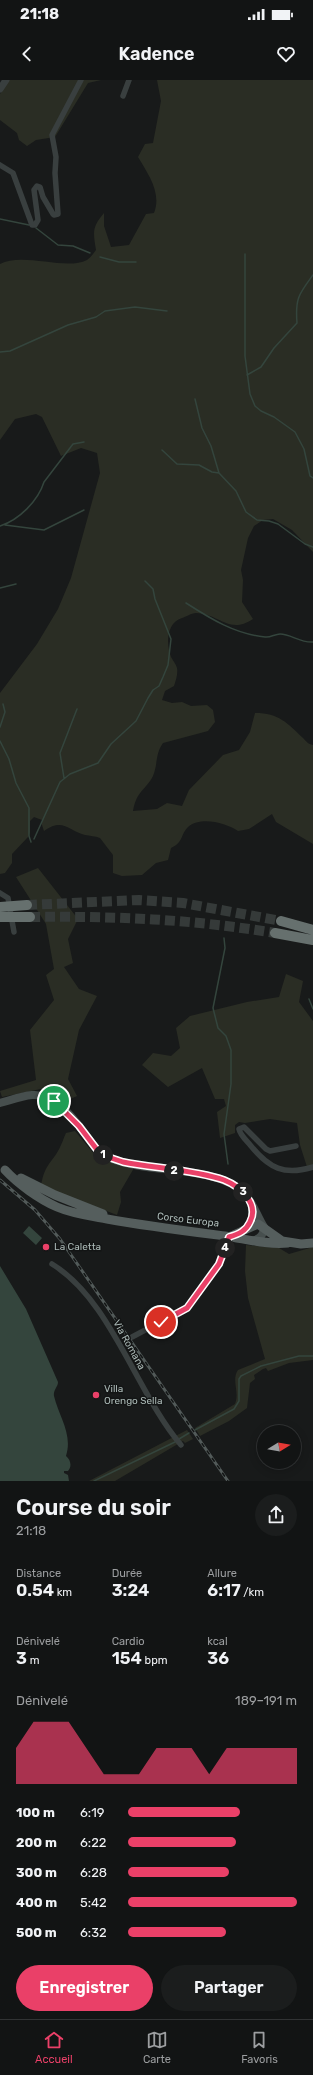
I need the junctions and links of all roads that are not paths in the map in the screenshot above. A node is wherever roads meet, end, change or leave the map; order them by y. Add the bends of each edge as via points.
1 (6, 80) edge
2 (81, 80) edge
3 (129, 80) edge
4 (0, 89) edge
5 (123, 96) dead end
6 (0, 164) edge
7 (0, 893) edge
8 (27, 905) tunnel mouth
9 (0, 907) edge
10 (0, 917) edge
11 (30, 917) tunnel mouth
12 (281, 921) tunnel mouth
13 (313, 930) edge
14 (14, 932) dead end
15 (275, 932) tunnel mouth
16 (313, 940) edge
17 (0, 1103) edge
18 (296, 1146) dead end
19 (313, 1167) edge
20 (2, 1169) edge
21 (252, 1205) junction
22 (264, 1227) junction
23 (247, 1228) junction
24 (226, 1239) junction
25 (253, 1241) junction
26 (288, 1243) junction
27 (313, 1243) edge
28 (52, 1264) dead end
29 (132, 1337) tunnel mouth
30 (125, 1341) tunnel mouth
31 (119, 1345) junction
32 (181, 1444) dead end

1 - 4 street
2 - 6 street via 52,135 56,157 54,173 58,214 53,214 40,187 37,186 34,190 38,220 32,226 13,173
3 - 5 street
7 - 14 street via 8,898
8 - 9 highway, bridge
10 - 11 highway, bridge
12 - 13 highway
15 - 16 highway
17 - 21 main road via 31,1095 47,1097 68,1114 100,1153 123,1162 224,1180 243,1192
18 - 19 street via 266,1150 244,1127 239,1129 261,1159 270,1166 293,1170
20 - 24 main road, Corso Europa via 53,1199 132,1224
21 - 22 main road
21 - 23 main road via 252,1219
22 - 23 main road via 258,1224
22 - 25 main road via 261,1236
22 - 26 main road via 275,1237
23 - 24 main road
24 - 25 main road, Corso Europa
24 - 29 street via 219,1264 187,1308
25 - 26 main road, Corso Europa
26 - 27 main road, Corso Europa
28 - 31 street, Via Romana via 72,1279 100,1313
30 - 31 street
31 - 32 street, Via Romana via 161,1419

